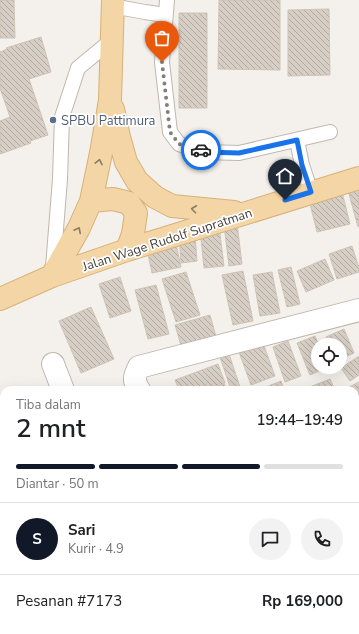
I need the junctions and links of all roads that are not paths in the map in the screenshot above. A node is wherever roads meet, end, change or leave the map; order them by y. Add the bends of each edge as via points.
1 (167, 0) edge
2 (112, 3) edge
3 (165, 15) junction
4 (112, 40) junction
5 (110, 100) junction
6 (330, 132) dead end
7 (297, 140) junction
8 (359, 178) edge
9 (311, 192) junction
10 (91, 200) junction
11 (247, 213) junction
12 (127, 250) junction
13 (52, 276) junction
14 (0, 299) edge
15 (359, 310) edge
16 (53, 364) dead end
17 (61, 386) edge
18 (137, 386) edge

1 - 3 lane
2 - 3 lane
2 - 4 main road
3 - 7 lane via 162,62 170,132 179,144 205,152 239,153
4 - 5 main road
4 - 13 lane via 78,68 62,117
10 -> 5 main road
11 -> 5 main road via 172,206 155,197 137,181 126,162
6 - 7 lane
7 - 9 lane
8 - 9 main road, Jalan Wage Rudolf Supratman
9 - 11 main road, Jalan Wage Rudolf Supratman
10 - 12 main road via 113,199 129,203 136,213 133,234
13 -> 10 main road via 79,228
11 - 12 main road, Jalan Wage Rudolf Supratman
12 - 13 main road, Jalan Wage Rudolf Supratman
13 - 14 main road, Jalan Wage Rudolf Supratman
15 - 18 street via 139,367 135,376
16 - 17 street

